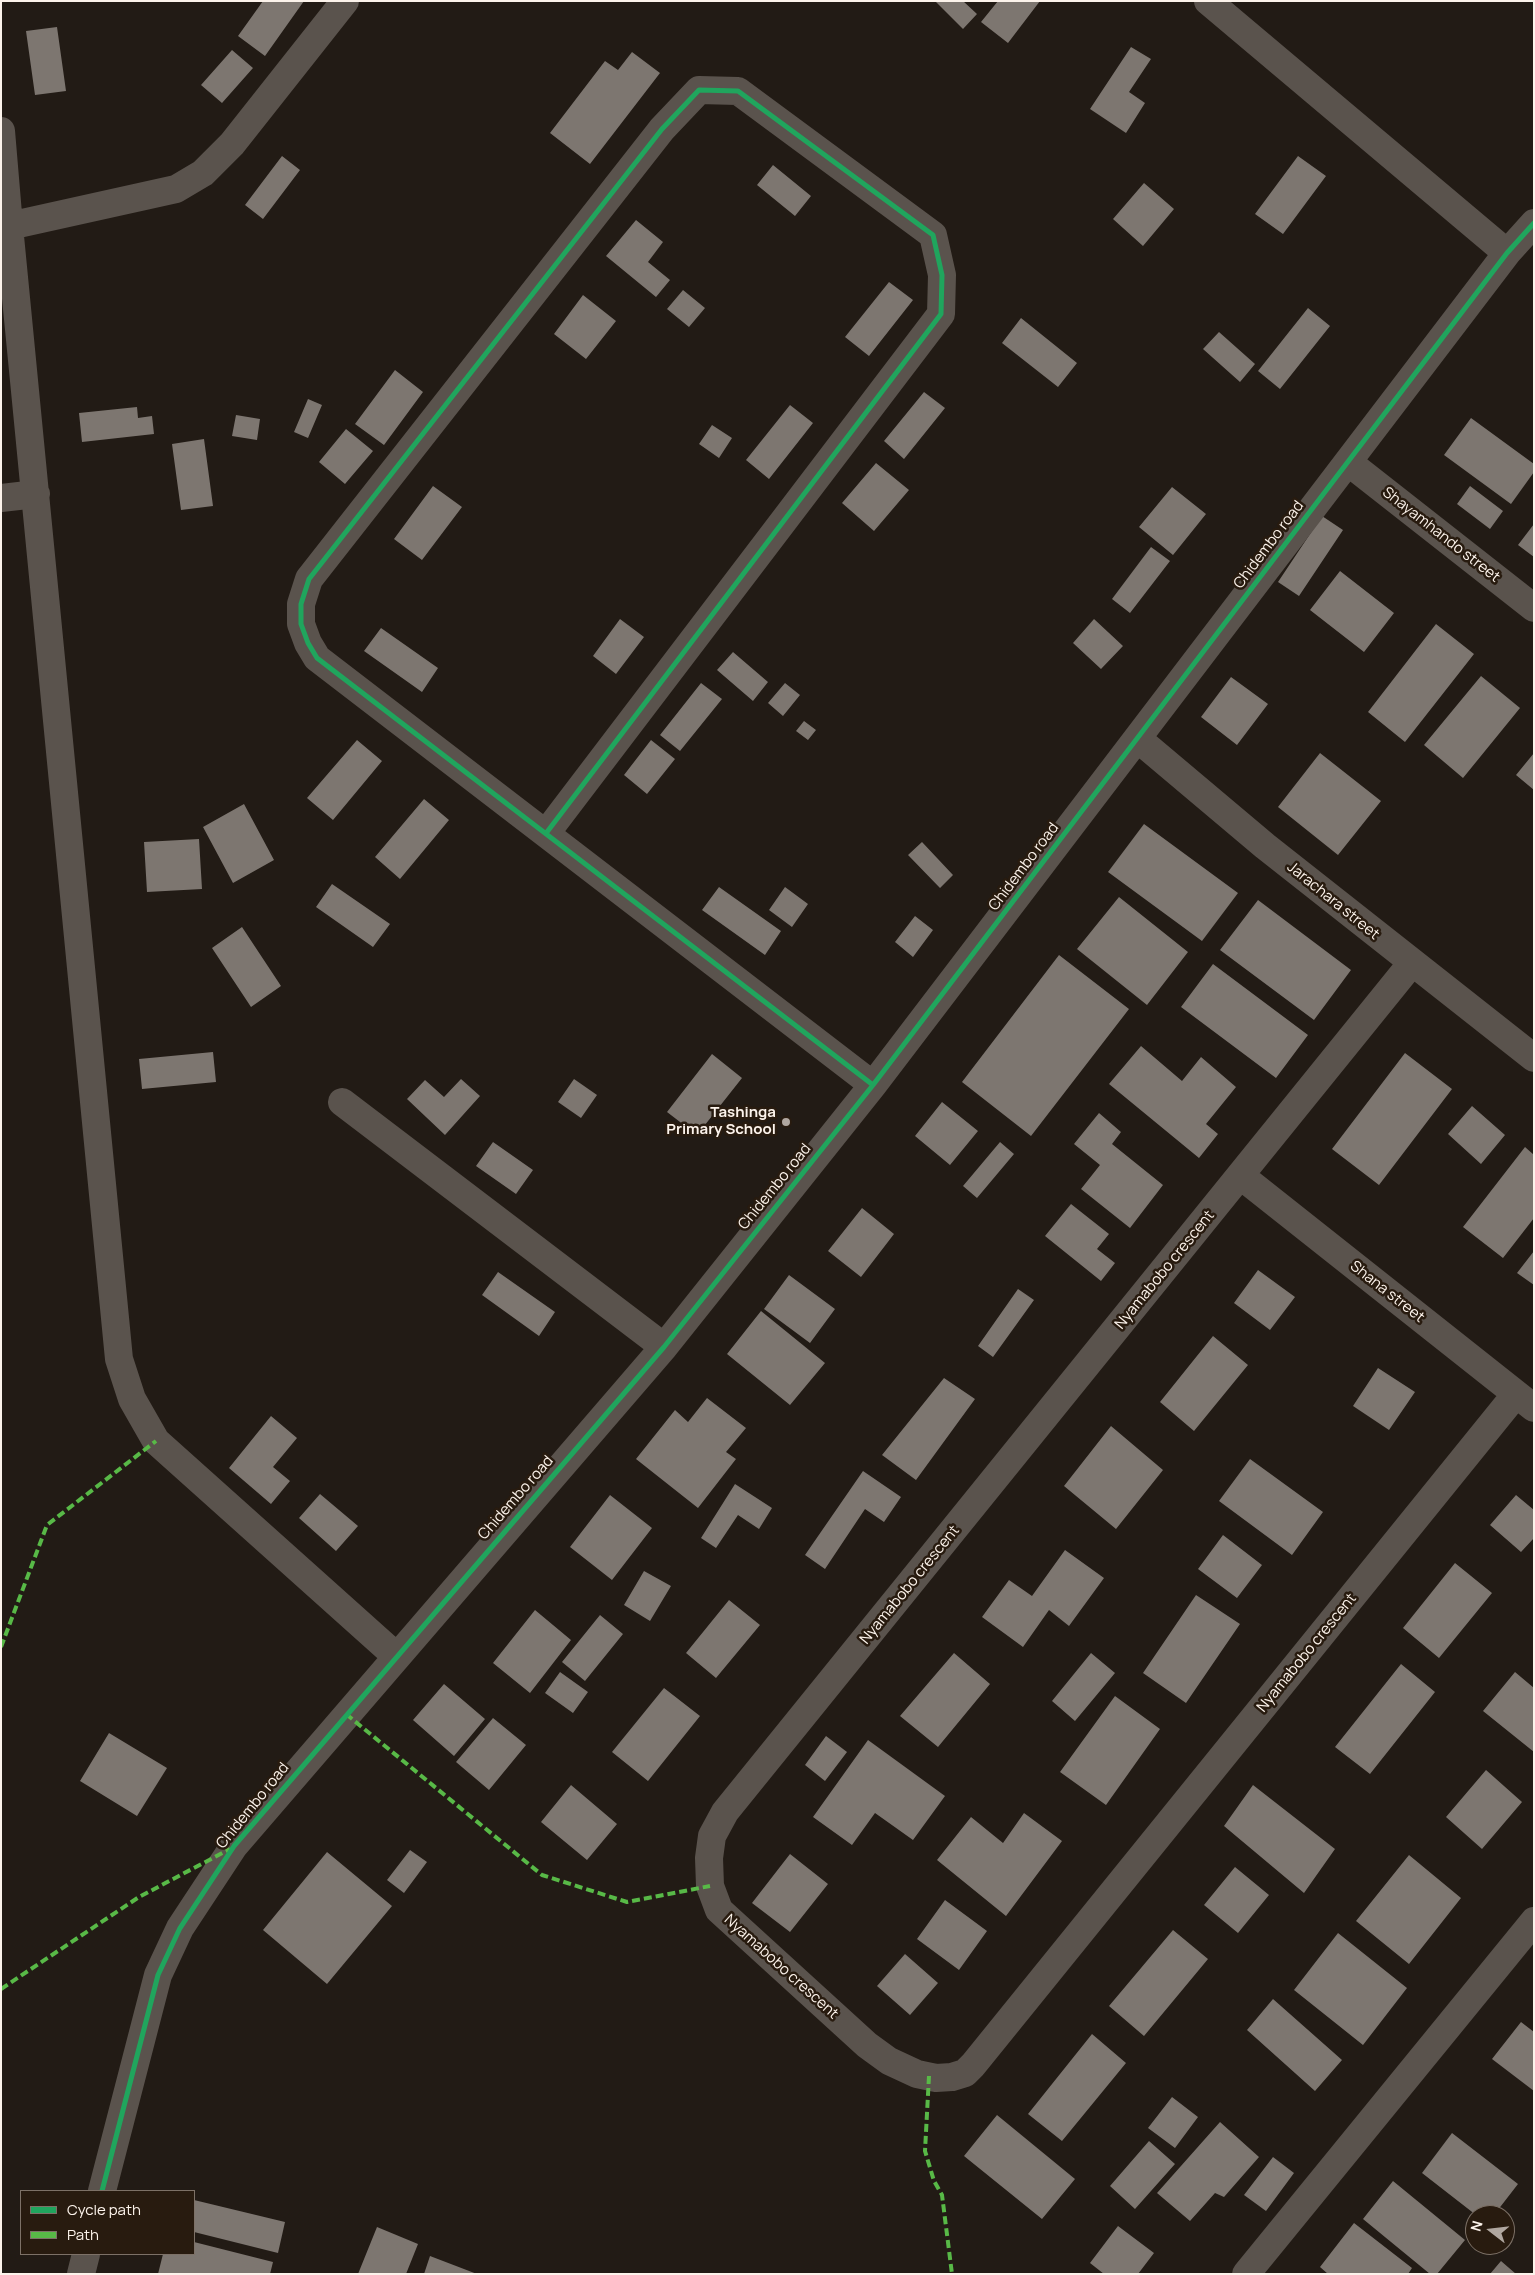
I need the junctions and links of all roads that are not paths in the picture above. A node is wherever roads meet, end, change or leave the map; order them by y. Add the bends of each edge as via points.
1 (344, 1) edge
2 (1208, 1) edge
3 (1, 130) edge
4 (1534, 223) edge
5 (9, 226) junction
6 (1507, 253) junction
7 (1348, 462) junction
8 (36, 494) junction
9 (1, 498) edge
10 (1534, 608) edge
11 (1138, 739) junction
12 (547, 832) junction
13 (1411, 964) junction
14 (1534, 1058) edge
15 (872, 1085) junction
16 (342, 1102) dead end
17 (1241, 1176) junction
18 (664, 1347) junction
19 (1525, 1401) edge
20 (396, 1656) junction
21 (1534, 1920) edge
22 (102, 2190) edge
23 (86, 2255) edge
24 (81, 2274) edge
25 (1246, 2274) edge

1 - 5 street via 232,144 203,172 176,189
2 - 6 street
3 - 5 street
4 - 6 street, Chidembo road
5 - 8 street
6 - 7 street, Chidembo road
7 - 10 street, Shayamhando street
7 - 11 street, Chidembo road
8 - 9 street
8 - 20 street via 112,1297 119,1359 125,1381 156,1441
11 - 13 street, Jarachara street
11 - 15 street, Chidembo road
12 - 12 street via 317,658 301,624 301,604 309,579 662,129 699,90 738,91 933,235 942,275 941,314
12 - 15 street
13 - 14 street, Jarachara street
13 - 17 street, Nyamabobo crescent
15 - 18 street, Chidembo road
16 - 18 street
17 - 19 street, Shana street
17 - 19 street, Nyamabobo crescent via 725,1812 712,1836 710,1886 719,1910 867,2045 889,2061 916,2074 952,2078 974,2065
18 - 20 street, Chidembo road
20 - 22 street, Chidembo road via 234,1846 180,1928 158,1975
21 - 25 street
23 - 24 street

